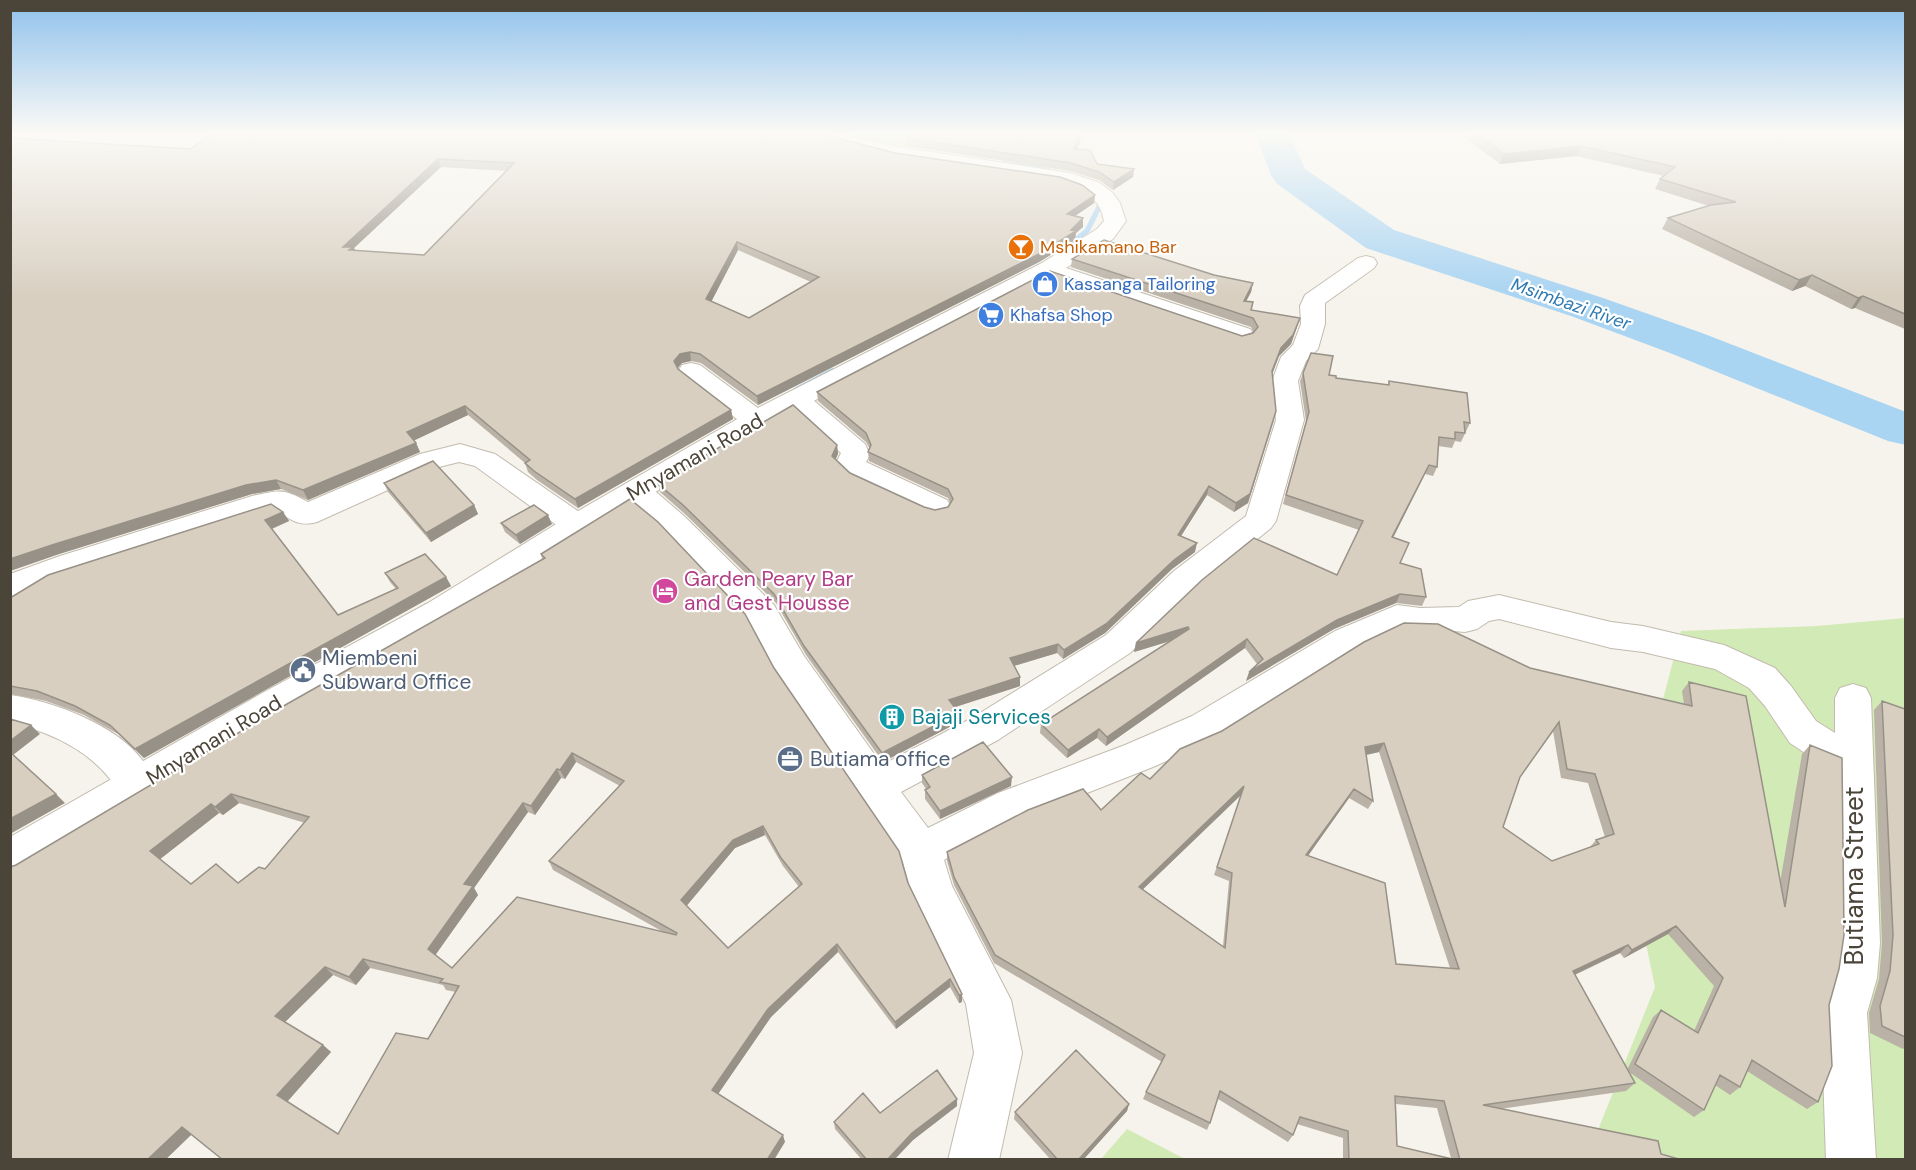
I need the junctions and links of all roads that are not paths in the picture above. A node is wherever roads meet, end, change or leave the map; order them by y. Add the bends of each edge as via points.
1 (1093, 188) edge
2 (1366, 263) dead end
3 (1048, 269) junction
4 (1241, 334) edge
5 (691, 371) dead end
6 (796, 400) junction
7 (756, 420) junction
8 (637, 492) junction
9 (936, 507) edge
10 (577, 525) junction
11 (10, 587) edge
12 (1853, 698) dead end
13 (10, 709) edge
14 (1854, 757) junction
15 (136, 786) junction
16 (875, 787) junction
17 (921, 852) junction
18 (10, 859) edge
19 (973, 1160) edge
20 (1851, 1160) edge

1 - 3 street, Mnyamani Road via 1114,207 1115,221 1106,234
2 - 16 street via 1314,300 1313,324 1305,349 1294,357 1285,381 1290,420 1260,521 1186,579 1118,644 984,729
3 - 4 street
3 - 6 street, Mnyamani Road
5 - 7 street
6 - 7 street, Mnyamani Road
6 - 9 street via 855,450 850,465
7 - 8 street, Mnyamani Road
8 - 10 street, Mnyamani Road
8 - 16 street via 762,614 791,666
10 - 11 street via 486,460 460,453 413,466 306,515 281,500 252,506
10 - 15 street, Mnyamani Road via 440,612
12 - 14 street, Butiama Street
13 - 15 street via 27,710 84,733 133,774
14 - 17 street via 1803,732 1762,678 1712,654 1611,635 1499,607 1480,610 1465,620 1397,616 1347,640 1204,727 1012,806
14 - 20 street, Butiama Street via 1858,943 1844,1013
15 - 18 street, Mnyamani Road
16 - 17 street
17 - 19 street via 932,891 988,1000 998,1053

